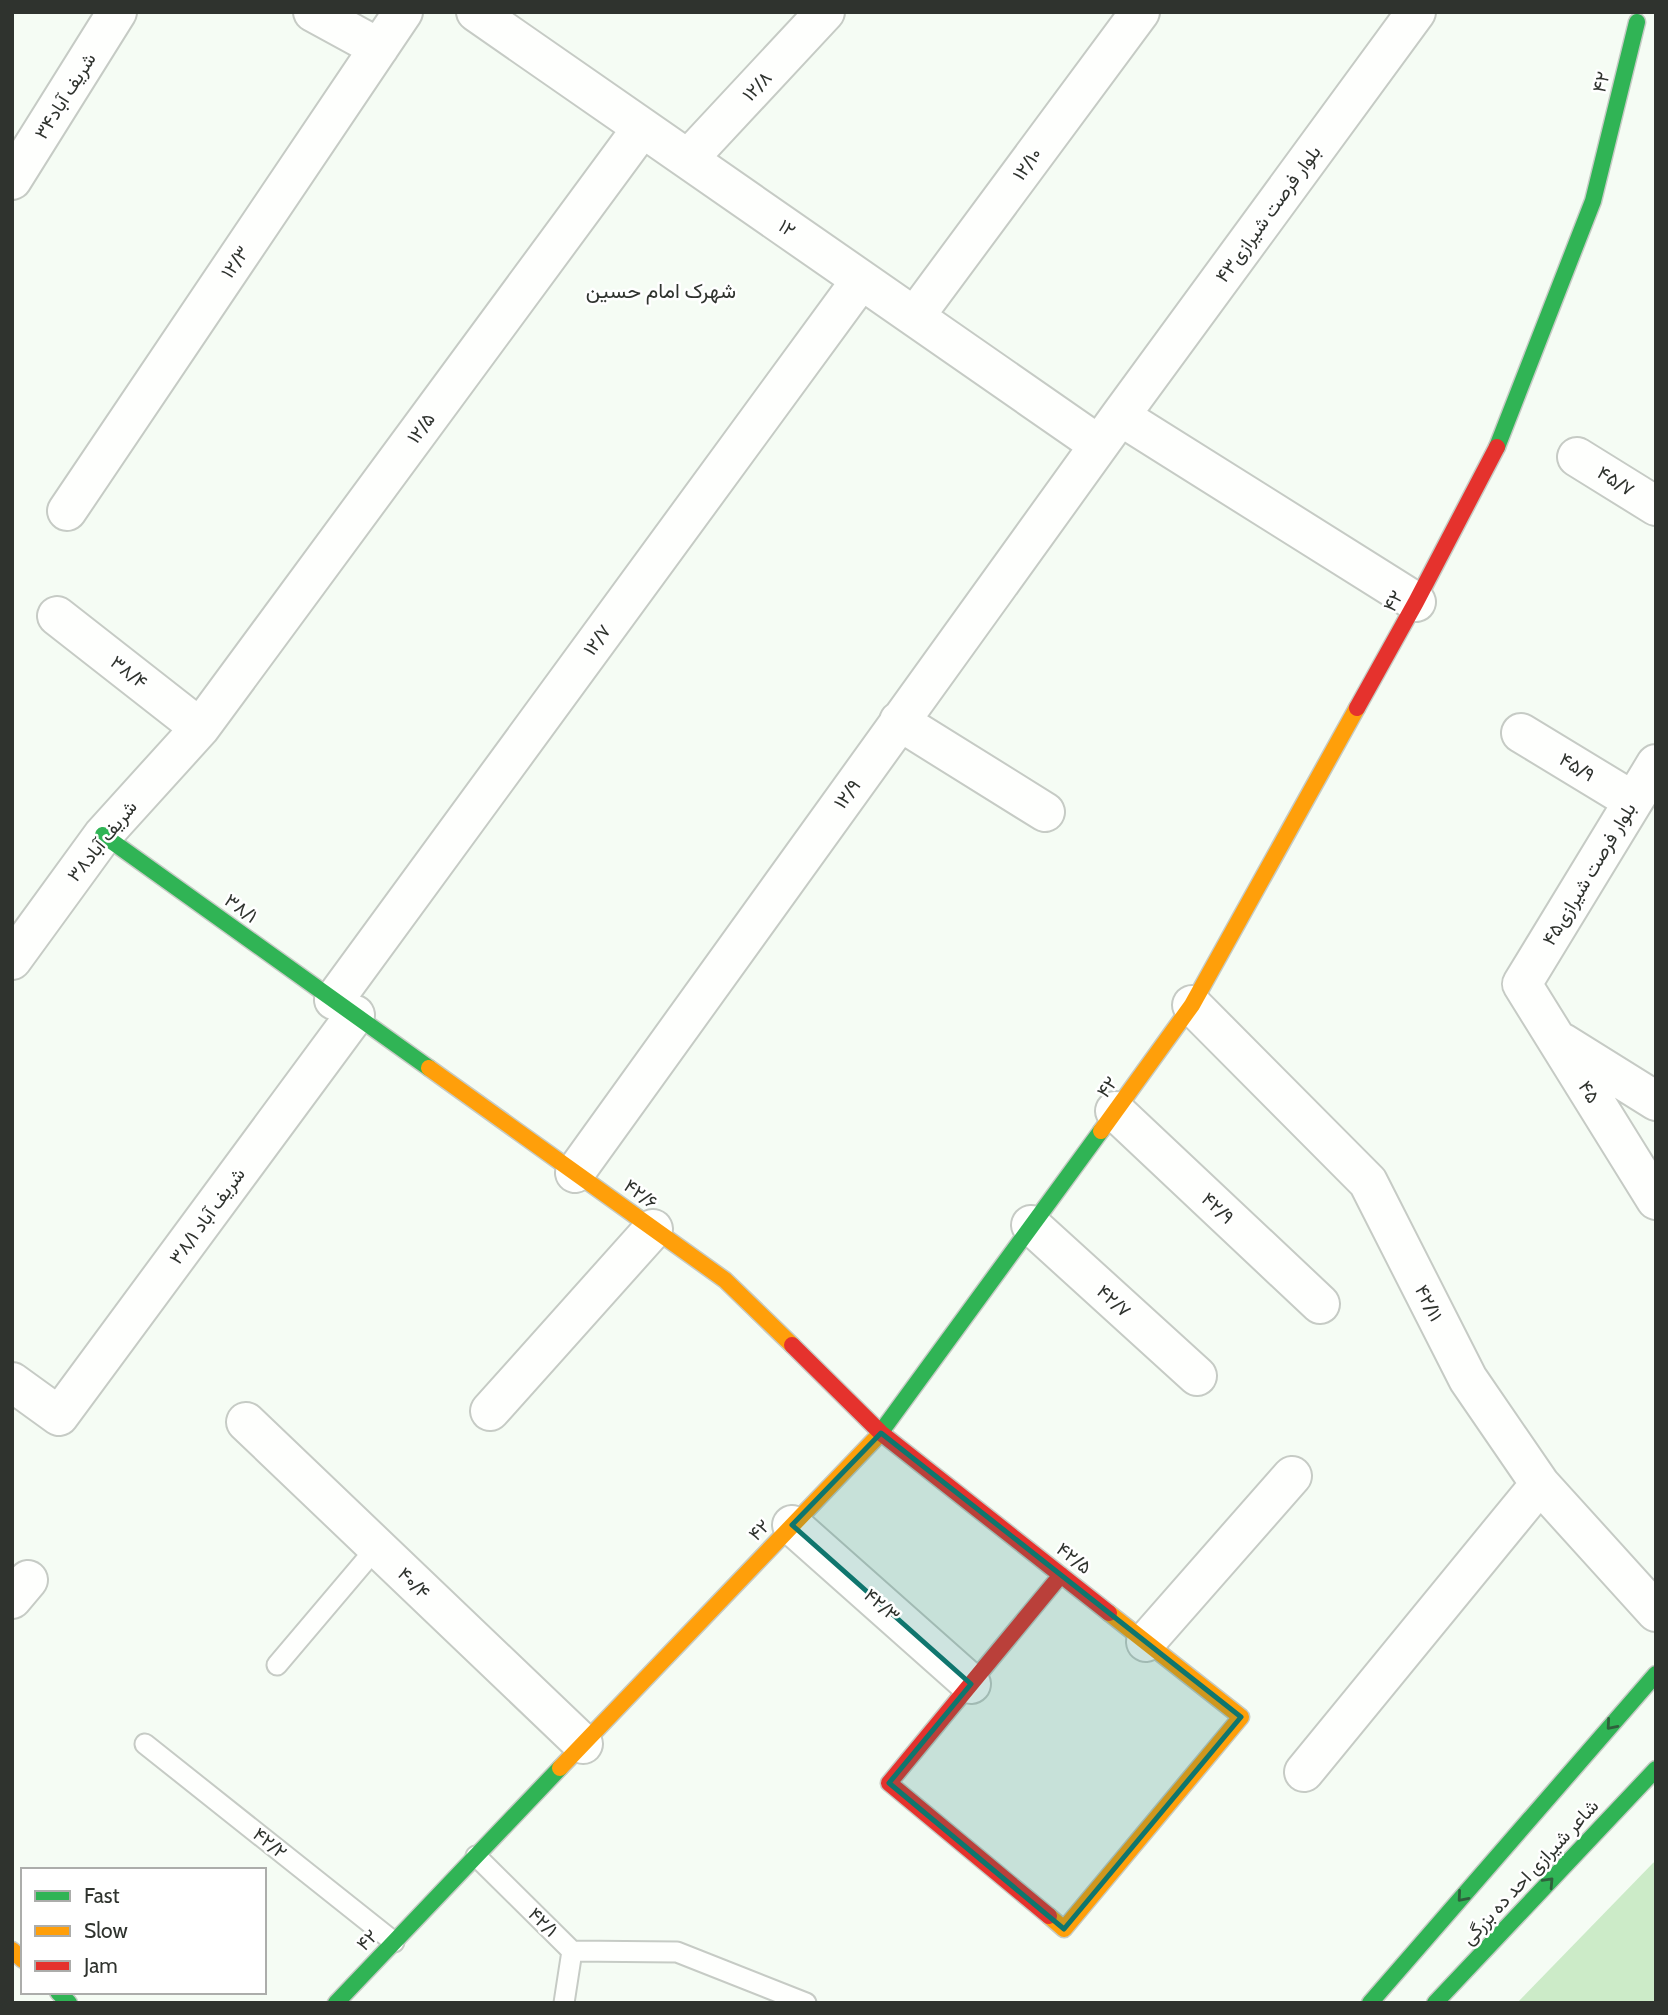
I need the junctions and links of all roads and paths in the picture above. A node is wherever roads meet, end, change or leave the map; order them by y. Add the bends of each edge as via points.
1 (117, 12) edge
2 (403, 12) edge
3 (825, 12) edge
4 (1140, 12) edge
5 (1416, 12) edge
6 (331, 16) edge
7 (501, 19) edge
8 (1637, 22) dead end
9 (379, 48) junction
10 (642, 128) junction
11 (688, 159) junction
12 (12, 180) edge
13 (861, 279) junction
14 (915, 316) junction
15 (1109, 430) junction
16 (1577, 457) dead end
17 (1656, 506) edge
18 (67, 511) dead end
19 (1416, 602) junction
20 (57, 616) dead end
21 (899, 721) junction
22 (200, 728) junction
23 (1521, 733) dead end
24 (1648, 782) edge
25 (1045, 812) dead end
26 (103, 835) junction
27 (12, 960) edge
28 (1522, 984) joint
29 (1192, 1005) junction
30 (344, 1008) junction
31 (1555, 1038) junction
32 (1656, 1101) edge
33 (1115, 1111) junction
34 (575, 1173) junction
35 (1656, 1200) edge
36 (1031, 1225) junction
37 (653, 1229) junction
38 (1320, 1304) dead end
39 (1198, 1376) dead end
40 (12, 1382) edge
41 (490, 1411) dead end
42 (246, 1422) dead end
43 (881, 1433) junction
44 (1292, 1476) dead end
45 (1540, 1484) junction
46 (792, 1525) junction
47 (377, 1547) junction
48 (1061, 1575) junction
49 (1656, 1612) edge
50 (1146, 1642) junction
51 (277, 1665) dead end
52 (1656, 1674) edge
53 (971, 1684) junction
54 (145, 1744) dead end
55 (583, 1744) junction
56 (1656, 1769) edge
57 (1304, 1772) dead end
58 (476, 1856) junction
59 (394, 1942) junction
60 (572, 1951) junction
61 (336, 2003) edge
62 (564, 2003) edge
63 (806, 2003) edge
64 (1370, 2003) edge
65 (1435, 2003) edge

1 - 12 street, شریف آباد۳۴
2 - 9 street, ۱۲/۳
3 - 11 street, ۱۲/۸
4 - 14 street, ۱۲/۱۰
5 - 15 street, بلوار فرصت شیرازی۴۳
6 - 9 street
7 - 10 street, ۱۲
8 - 19 street, ۴۲ via 1593,201 1496,449
9 - 18 street, ۱۲/۳
10 - 11 street, ۱۲
10 - 22 street, ۱۲/۵
11 - 13 street, ۱۲
13 - 14 street, ۱۲
13 - 30 street, ۱۲/۷
14 - 15 street, ۱۲
15 - 19 street, ۱۲
15 - 21 street, ۱۲/۹
16 - 17 street, ۴۵/۷
19 - 29 street, ۴۲
20 - 22 street, ۳۸/۴
21 - 25 street
21 - 34 street, ۱۲/۹
22 - 26 street, شریف آباد۳۸
23 - 24 street, ۴۵/۹
24 - 28 street, بلوار فرصت شیرازی۴۵
26 - 27 street, شریف آباد۳۸
26 - 30 street, ۳۸/۱
28 - 31 street, ۴۵
29 - 33 street, ۴۲
29 - 45 street, ۴۲/۱۱ via 1368,1182 1468,1379
30 - 34 street, ۴۲/۶
30 - 40 street, ۳۸/۱ شریف آباد via 59,1416
31 - 32 street
31 - 35 street, ۴۵
33 - 36 street, ۴۲
33 - 38 street, ۴۲/۹
34 - 37 street, ۴۲/۶
36 - 39 street, ۴۲/۷
36 - 43 street, ۴۲
37 - 41 street
37 - 43 street, ۴۲/۶ via 725,1280
42 - 47 street, ۴۰/۴
43 - 46 street, ۴۲
43 - 48 street, ۴۲/۵
44 - 50 street
45 - 49 street, ۴۲/۱۱
45 - 57 street
46 - 53 street, ۴۲/۳
46 - 55 street, ۴۲
47 - 51 lane
47 - 55 street, ۴۰/۴
48 - 50 street, ۴۲/۵
48 - 53 street
50 - 53 street, ۴۲/۵ via 1241,1717 1065,1929 889,1783
52 -> 64 street
54 - 59 lane, ۴۲/۲
55 - 58 street, ۴۲
65 -> 56 street, شاعر شیرازی احد ده بزرگی
58 - 59 street, ۴۲
58 - 60 lane, ۴۲/۱
59 - 61 street, ۴۲
60 - 62 lane, ۴۲/۱
60 - 63 lane via 677,1952

